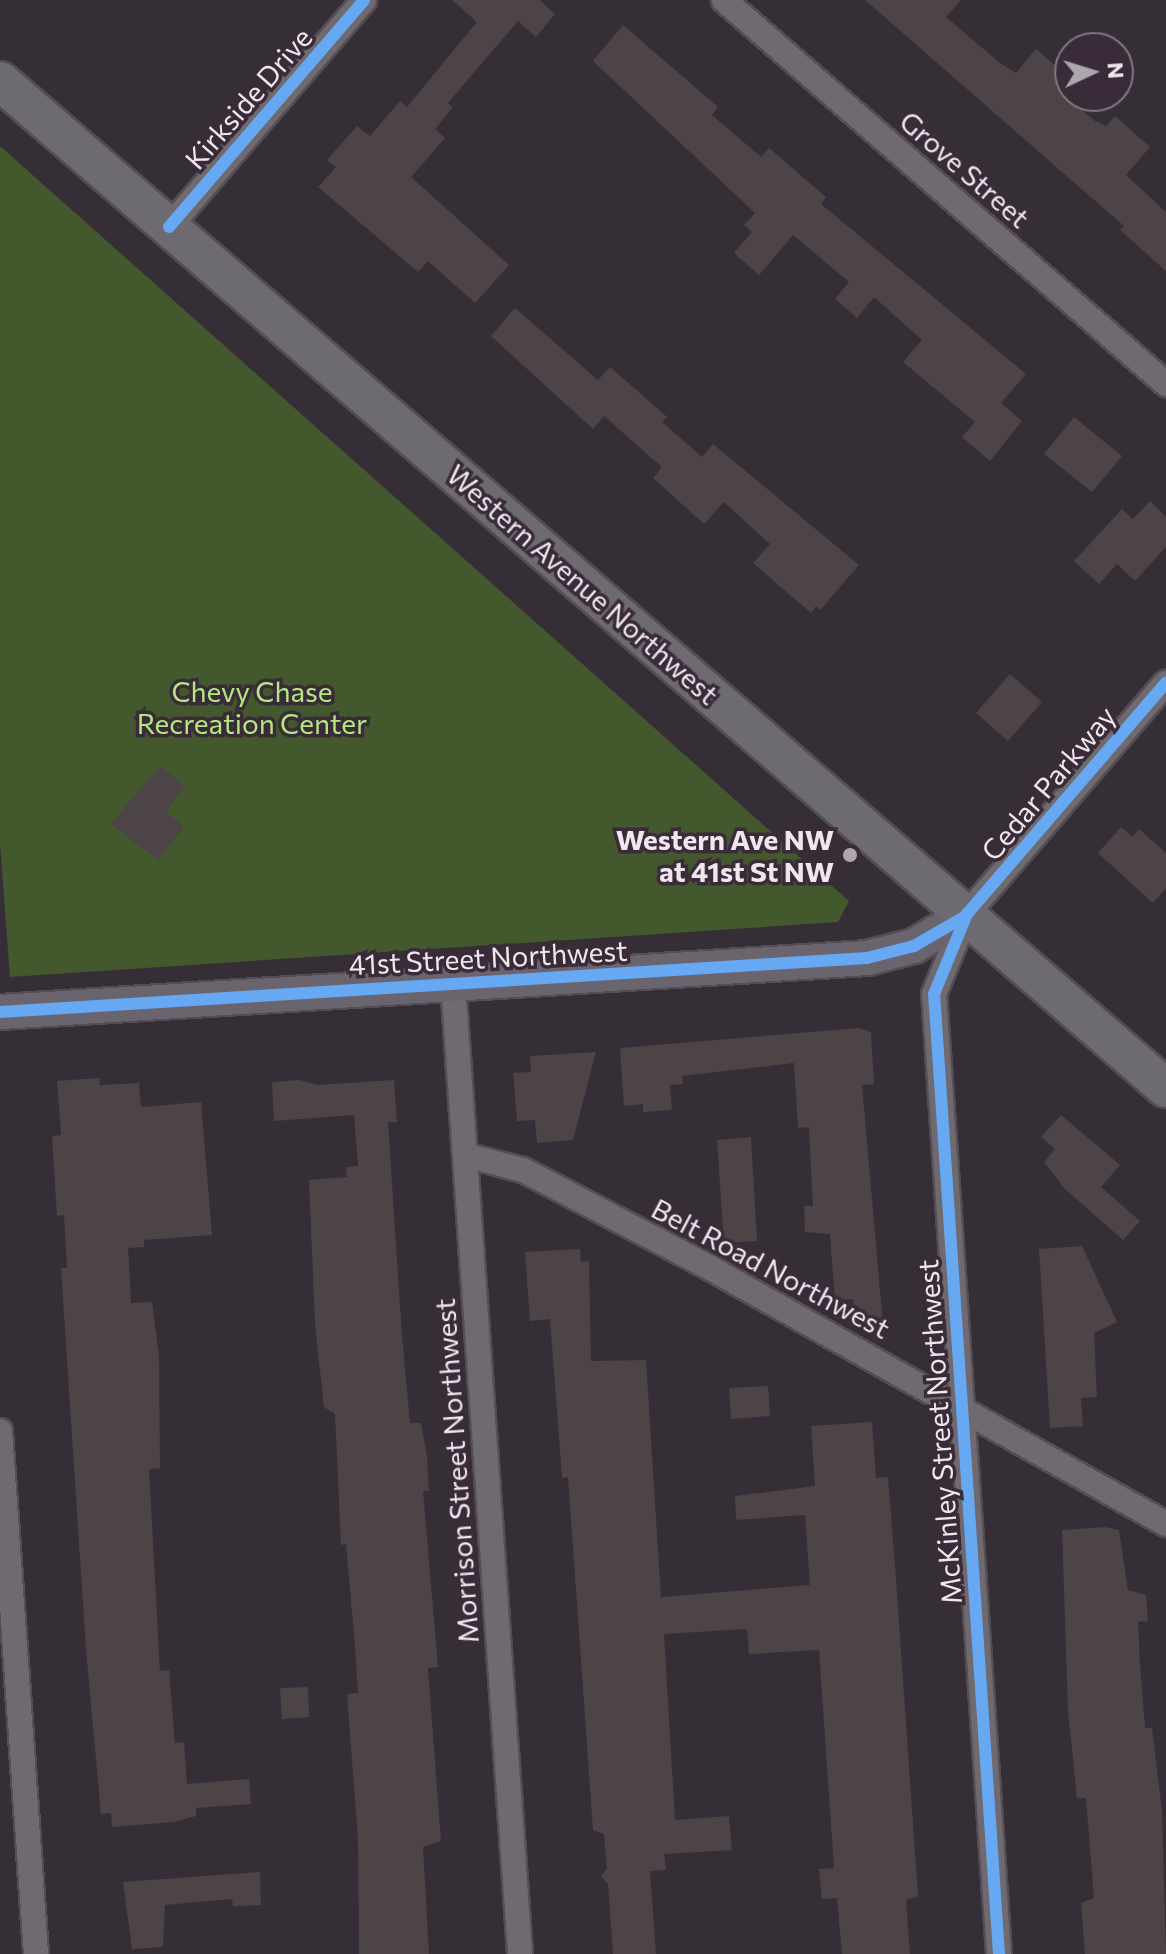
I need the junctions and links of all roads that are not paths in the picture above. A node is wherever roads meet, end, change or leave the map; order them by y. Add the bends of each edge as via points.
1 (364, 0) edge
2 (724, 0) edge
3 (0, 81) edge
4 (169, 227) junction
5 (1166, 384) edge
6 (1166, 683) edge
7 (967, 914) junction
8 (453, 983) junction
9 (0, 1012) edge
10 (1166, 1088) edge
11 (465, 1155) junction
12 (961, 1406) junction
13 (0, 1431) edge
14 (1166, 1524) edge
15 (36, 1954) edge
16 (520, 1954) edge
17 (999, 1954) edge

1 - 4 street, Kirkside Drive
2 - 5 street, Grove Street
3 - 4 main road, Western Avenue Northwest
4 - 7 main road, Western Avenue Northwest
6 - 7 street, Cedar Parkway
7 - 8 main road, 41st Street Northwest via 914,946 878,957
7 - 10 main road, Western Avenue Northwest
7 - 12 street, McKinley Street Northwest via 934,994
8 - 9 main road, 41st Street Northwest
8 - 11 street, Morrison Street Northwest
11 - 12 street, Belt Road Northwest via 523,1170
11 - 16 street, Morrison Street Northwest
12 - 14 street, Belt Road Northwest
12 - 17 street, McKinley Street Northwest
13 - 15 street

